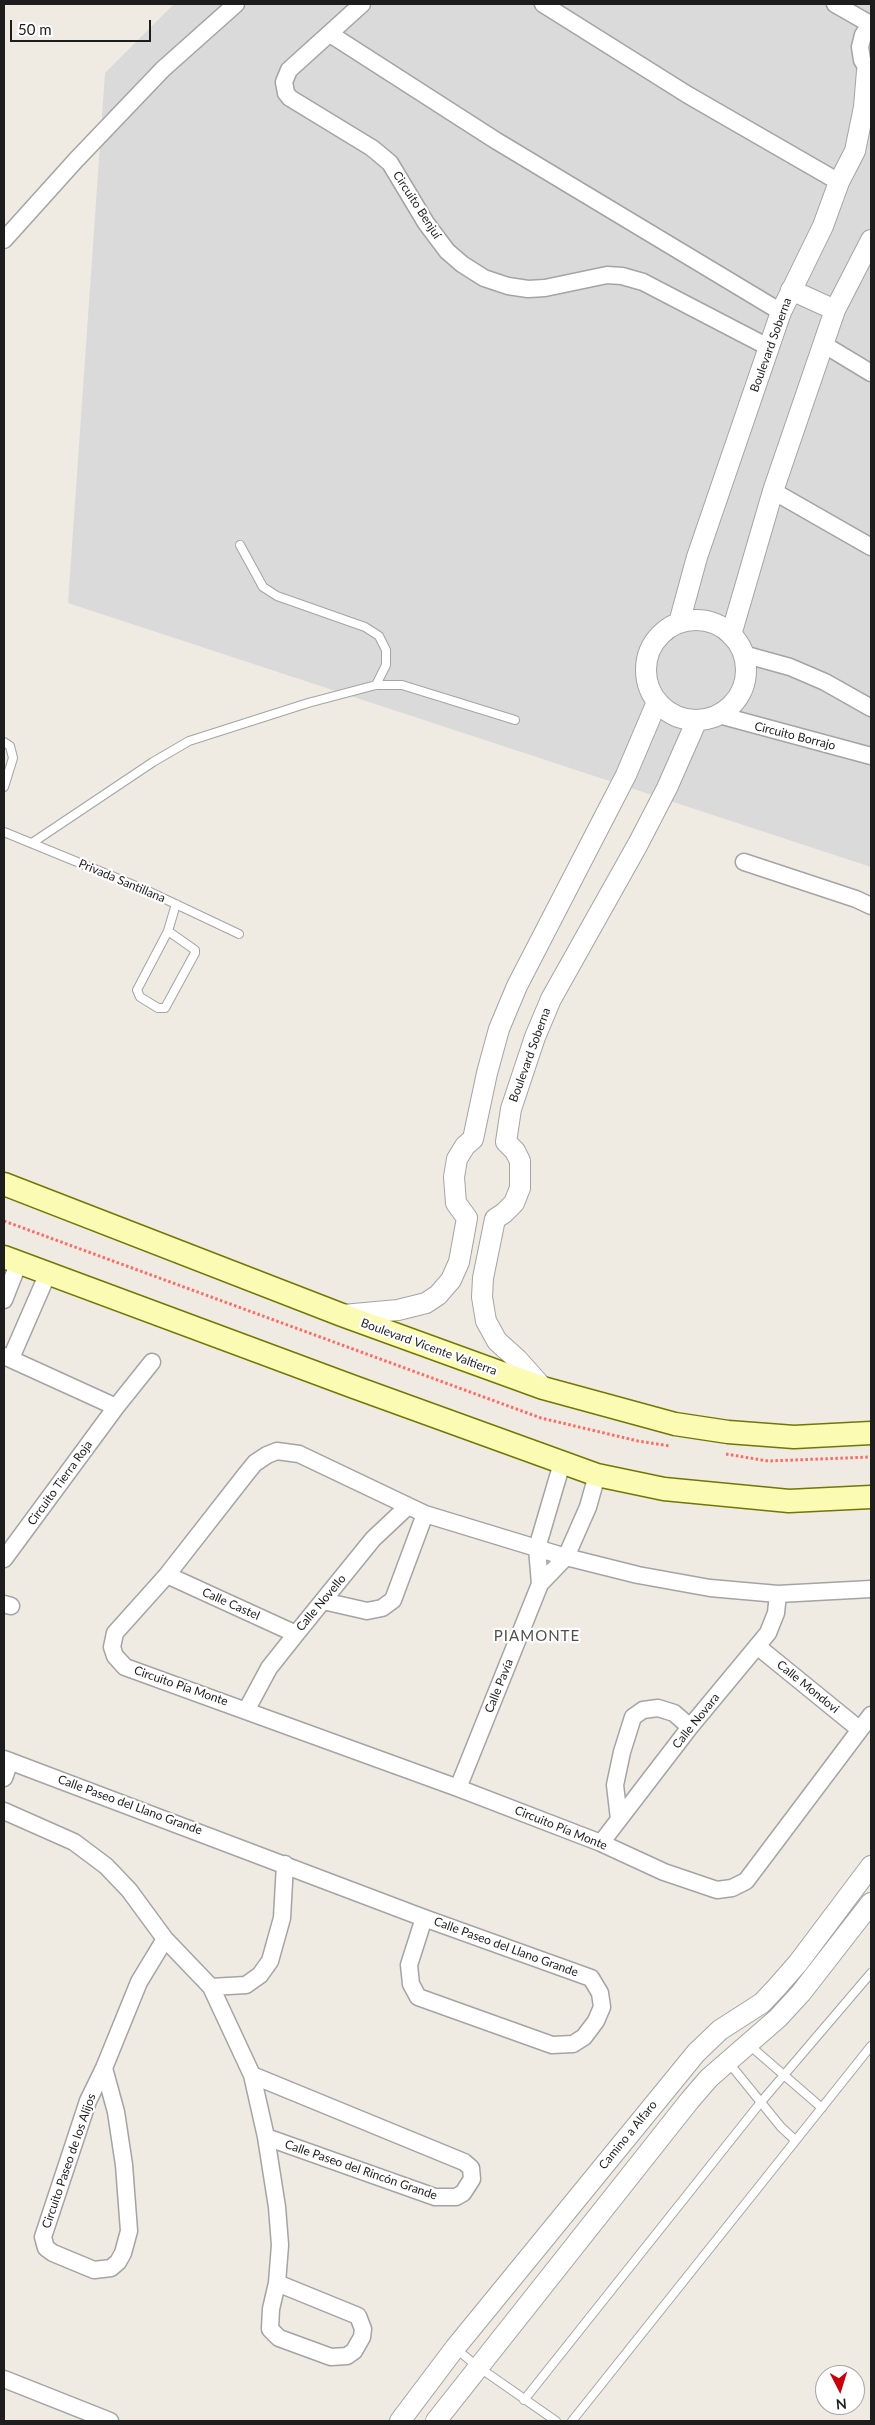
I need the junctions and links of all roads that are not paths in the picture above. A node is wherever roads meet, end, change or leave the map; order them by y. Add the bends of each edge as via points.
1 (236, 4) edge
2 (362, 4) edge
3 (543, 4) edge
4 (835, 4) edge
5 (871, 24) edge
6 (330, 34) junction
7 (869, 73) edge
8 (839, 182) junction
9 (4, 240) edge
10 (871, 240) edge
11 (791, 290) junction
12 (835, 310) junction
13 (781, 312) junction
14 (823, 344) junction
15 (768, 347) junction
16 (871, 374) edge
17 (773, 491) junction
18 (240, 545) dead end
19 (871, 547) edge
20 (679, 623) junction
21 (731, 635) junction
22 (743, 654) junction
23 (376, 685) junction
24 (656, 702) junction
25 (871, 708) edge
26 (718, 715) junction
27 (516, 720) dead end
28 (697, 720) junction
29 (4, 742) edge
30 (871, 756) edge
31 (4, 787) edge
32 (4, 832) edge
33 (32, 843) junction
34 (744, 862) dead end
35 (176, 904) junction
36 (871, 906) edge
37 (168, 931) junction
38 (239, 934) dead end
39 (473, 1139) junction
40 (506, 1142) junction
41 (4, 1184) edge
42 (467, 1218) junction
43 (495, 1218) junction
44 (11, 1259) edge
45 (48, 1273) junction
46 (4, 1300) edge
47 (342, 1315) junction
48 (8, 1357) edge
49 (152, 1362) dead end
50 (543, 1388) junction
51 (116, 1407) junction
52 (871, 1434) edge
53 (562, 1463) junction
54 (597, 1474) junction
55 (871, 1497) edge
56 (406, 1507) junction
57 (425, 1514) junction
58 (537, 1548) junction
59 (566, 1557) junction
60 (4, 1559) edge
61 (167, 1575) junction
62 (540, 1584) junction
63 (871, 1589) edge
64 (778, 1594) junction
65 (323, 1601) junction
66 (296, 1634) junction
67 (757, 1646) junction
68 (247, 1709) junction
69 (871, 1715) edge
70 (690, 1727) junction
71 (859, 1729) junction
72 (7, 1760) edge
73 (4, 1778) edge
74 (458, 1788) junction
75 (4, 1811) edge
76 (619, 1819) junction
77 (601, 1843) junction
78 (285, 1864) junction
79 (871, 1866) edge
80 (871, 1903) edge
81 (424, 1918) junction
82 (165, 1939) junction
83 (871, 1972) edge
84 (211, 1987) junction
85 (748, 2044) junction
86 (871, 2046) edge
87 (728, 2061) junction
88 (104, 2068) junction
89 (252, 2075) junction
90 (785, 2076) junction
91 (761, 2102) junction
92 (822, 2108) junction
93 (266, 2137) junction
94 (795, 2140) junction
95 (277, 2283) junction
96 (456, 2348) junction
97 (477, 2366) junction
98 (4, 2380) edge
99 (524, 2400) junction
100 (110, 2421) edge
101 (400, 2421) edge
102 (436, 2421) edge
103 (556, 2421) edge
104 (572, 2421) edge

1 - 9 street via 162,69
2 - 6 street, Circuito Benjuí
3 - 8 street via 688,96
4 - 5 street
5 - 7 street via 860,47
6 - 13 street via 495,140
6 - 15 street, Circuito Benjuí via 289,70 284,82 286,93 390,163 426,223 447,251 462,264 484,278 528,289 607,275 622,276 643,282
7 - 8 street, Boulevard Soberna via 855,151
8 - 11 street, Boulevard Soberna via 823,226
10 - 12 street
11 - 12 street
11 - 13 street, Boulevard Soberna
12 - 14 street
13 - 15 street, Boulevard Soberna
14 - 16 street
14 - 17 street
15 - 20 street, Boulevard Soberna via 697,557
17 - 19 street
17 - 21 street
18 - 23 lane via 263,587 277,596 365,627 379,636 386,650 386,665
20 - 21 street via 698,620 716,624
20 - 24 street via 654,642 647,657 645,673
21 - 22 street
22 - 25 street via 790,667
22 - 26 street via 746,671 742,689 733,704
23 - 27 lane via 402,685
23 - 33 lane via 308,703 189,742 145,767
24 - 28 street via 682,719
24 - 39 street via 626,775 517,986 486,1072
26 - 28 street
26 - 30 street, Circuito Borrajo
28 - 40 street, Boulevard Soberna via 638,844 551,999 511,1109
29 - 31 lane via 10,746 13,758
32 - 33 lane, Privada Santillana
33 - 35 lane, Privada Santillana
34 - 36 street
35 - 37 lane
35 - 38 lane, Privada Santillana
37 - 37 lane via 137,990 140,997 158,1008 165,1008 195,953
39 - 40 street
39 - 42 street via 457,1160 454,1177 456,1203
40 - 43 street via 520,1160 520,1188 514,1203
41 - 47 main road, Boulevard Vicente Valtierra
42 - 43 street
42 - 47 street via 459,1262 451,1280 438,1295 426,1303 398,1310
43 - 50 street via 483,1278 486,1321 497,1341
44 - 45 main road
44 - 46 street
45 - 48 street
45 - 53 main road
47 - 50 main road, Boulevard Vicente Valtierra
48 - 51 street
49 - 51 street, Circuito Tierra Roja
50 - 52 main road, Boulevard Vicente Valtierra via 675,1424 728,1432 794,1437
51 - 60 street, Circuito Tierra Roja
53 - 54 main road
53 - 58 street, Calle Pavía
54 - 55 main road via 664,1488 789,1501
54 - 59 street, Calle Pavía via 588,1507
56 - 57 street, Circuito Pía Monte
56 - 61 street, Circuito Pía Monte via 299,1454 277,1452 267,1455 250,1468
56 - 65 street, Calle Novello via 374,1539
57 - 58 street, Circuito Pía Monte
57 - 65 street via 393,1600 382,1608 367,1611
58 - 59 street, Circuito Pía Monte
58 - 62 street, Calle Pavía
59 - 62 street, Calle Pavía
59 - 64 street, Circuito Pía Monte via 701,1586
61 - 66 street, Calle Castel
61 - 68 street, Circuito Pía Monte via 115,1633 114,1656 125,1667
62 - 74 street, Calle Pavía
63 - 64 street, Circuito Pía Monte
64 - 67 street, Calle Novara via 773,1623
65 - 66 street, Calle Novello
66 - 68 street, Calle Novello via 270,1668
67 - 70 street, Calle Novara
67 - 71 street, Calle Mondovi
68 - 74 street, Circuito Pía Monte
69 - 71 street, Circuito Pía Monte
70 - 76 street, Calle Novara
70 - 76 street via 674,1713 658,1708 643,1710 634,1717 615,1785
71 - 77 street, Circuito Pía Monte via 740,1885 724,1890 702,1886
72 - 73 street
72 - 78 street, Calle Paseo del Llano Grande
74 - 77 street, Circuito Pía Monte
75 - 82 street via 60,1835 89,1852 129,1890
76 - 77 street, Calle Novara
78 - 81 street, Calle Paseo del Llano Grande
78 - 84 street via 282,1918 270,1961 260,1975 246,1985
79 - 96 street, Camino a Alfaro via 777,1987 762,2003 720,2030 696,2053
80 - 85 street, Camino a Alfaro via 801,1993
81 - 81 street, Calle Paseo del Llano Grande via 591,1978 600,1993 602,2007 596,2021 584,2037 573,2044 552,2045 418,1997 411,1984 409,1965
82 - 84 street
82 - 88 street, Circuito Paseo de los Alijos via 139,1982
83 - 90 lane
84 - 89 street
85 - 87 street, Camino a Alfaro
85 - 90 lane
86 - 92 lane
87 - 91 lane
87 - 97 street, Camino a Alfaro via 690,2100
88 - 88 street, Circuito Paseo de los Alijos via 88,2101 43,2237 46,2248 94,2270 111,2268 118,2262 129,2231 116,2112
89 - 93 street
89 - 93 street, Calle Paseo del Rincón Grande via 464,2162 471,2168 472,2179 463,2193 448,2198 436,2197
90 - 91 lane
90 - 92 lane
91 - 94 lane
91 - 99 lane
92 - 94 lane
93 - 95 street via 278,2207
94 - 104 lane
95 - 95 street via 270,2318 270,2329 274,2335 331,2357 347,2356 354,2351 363,2329 358,2316
96 - 97 lane
96 - 101 street, Camino a Alfaro
97 - 99 lane
97 - 102 street, Camino a Alfaro
98 - 100 street
99 - 103 lane

